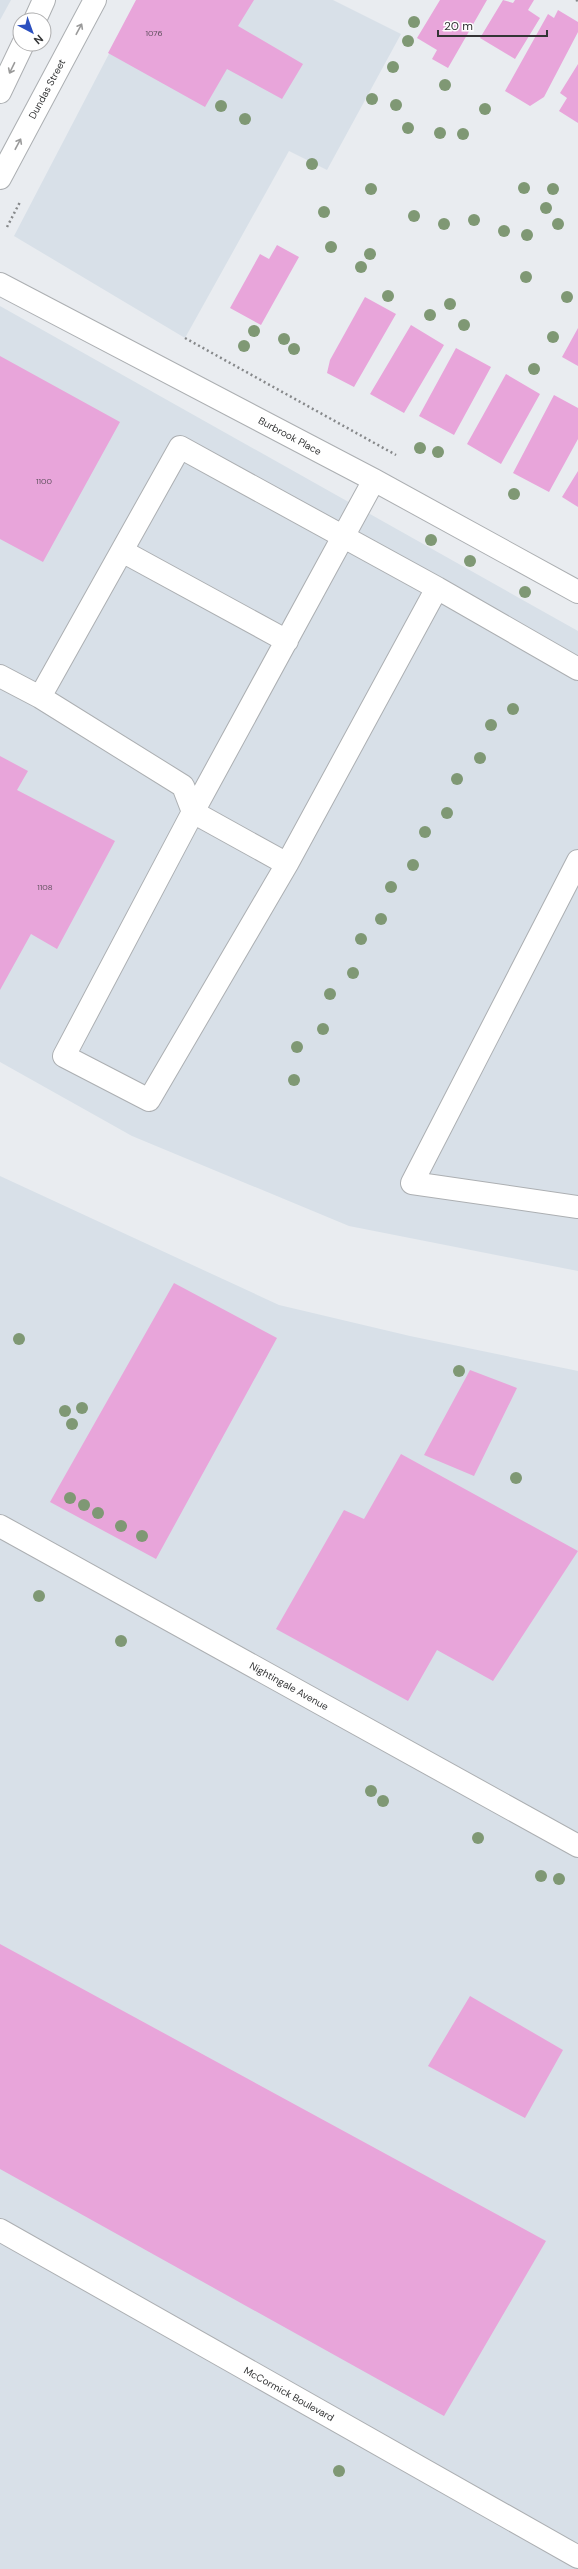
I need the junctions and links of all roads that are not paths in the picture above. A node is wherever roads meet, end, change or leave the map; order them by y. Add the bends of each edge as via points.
1 (44, 0) edge
2 (95, 0) edge
3 (39, 12) edge
4 (19, 52) edge
5 (0, 92) edge
6 (0, 178) edge
7 (0, 284) edge
8 (374, 480) junction
9 (344, 537) junction
10 (122, 551) junction
11 (437, 588) junction
12 (578, 592) edge
13 (287, 641) junction
14 (578, 669) edge
15 (0, 676) edge
16 (40, 697) junction
17 (193, 812) junction
18 (578, 861) edge
19 (287, 864) junction
20 (578, 1207) edge
21 (0, 1526) edge
22 (578, 1846) edge
23 (0, 2230) edge
24 (578, 2557) edge

1 - 3 street
6 -> 2 street, Dundas Street
4 -> 5 street
7 - 8 street, Burbrook Place
8 - 9 street
8 - 12 street, Burbrook Place
9 - 10 street via 180,447
9 - 11 street
9 - 13 street
10 - 13 street
10 - 16 street
11 - 14 street
11 - 19 street
13 - 17 street
15 - 16 street
16 - 17 street via 183,786
17 - 19 street
17 - 19 street via 64,1056 149,1100
18 - 20 street via 412,1183
21 - 22 street, Nightingale Avenue
23 - 24 street, McCormick Boulevard

